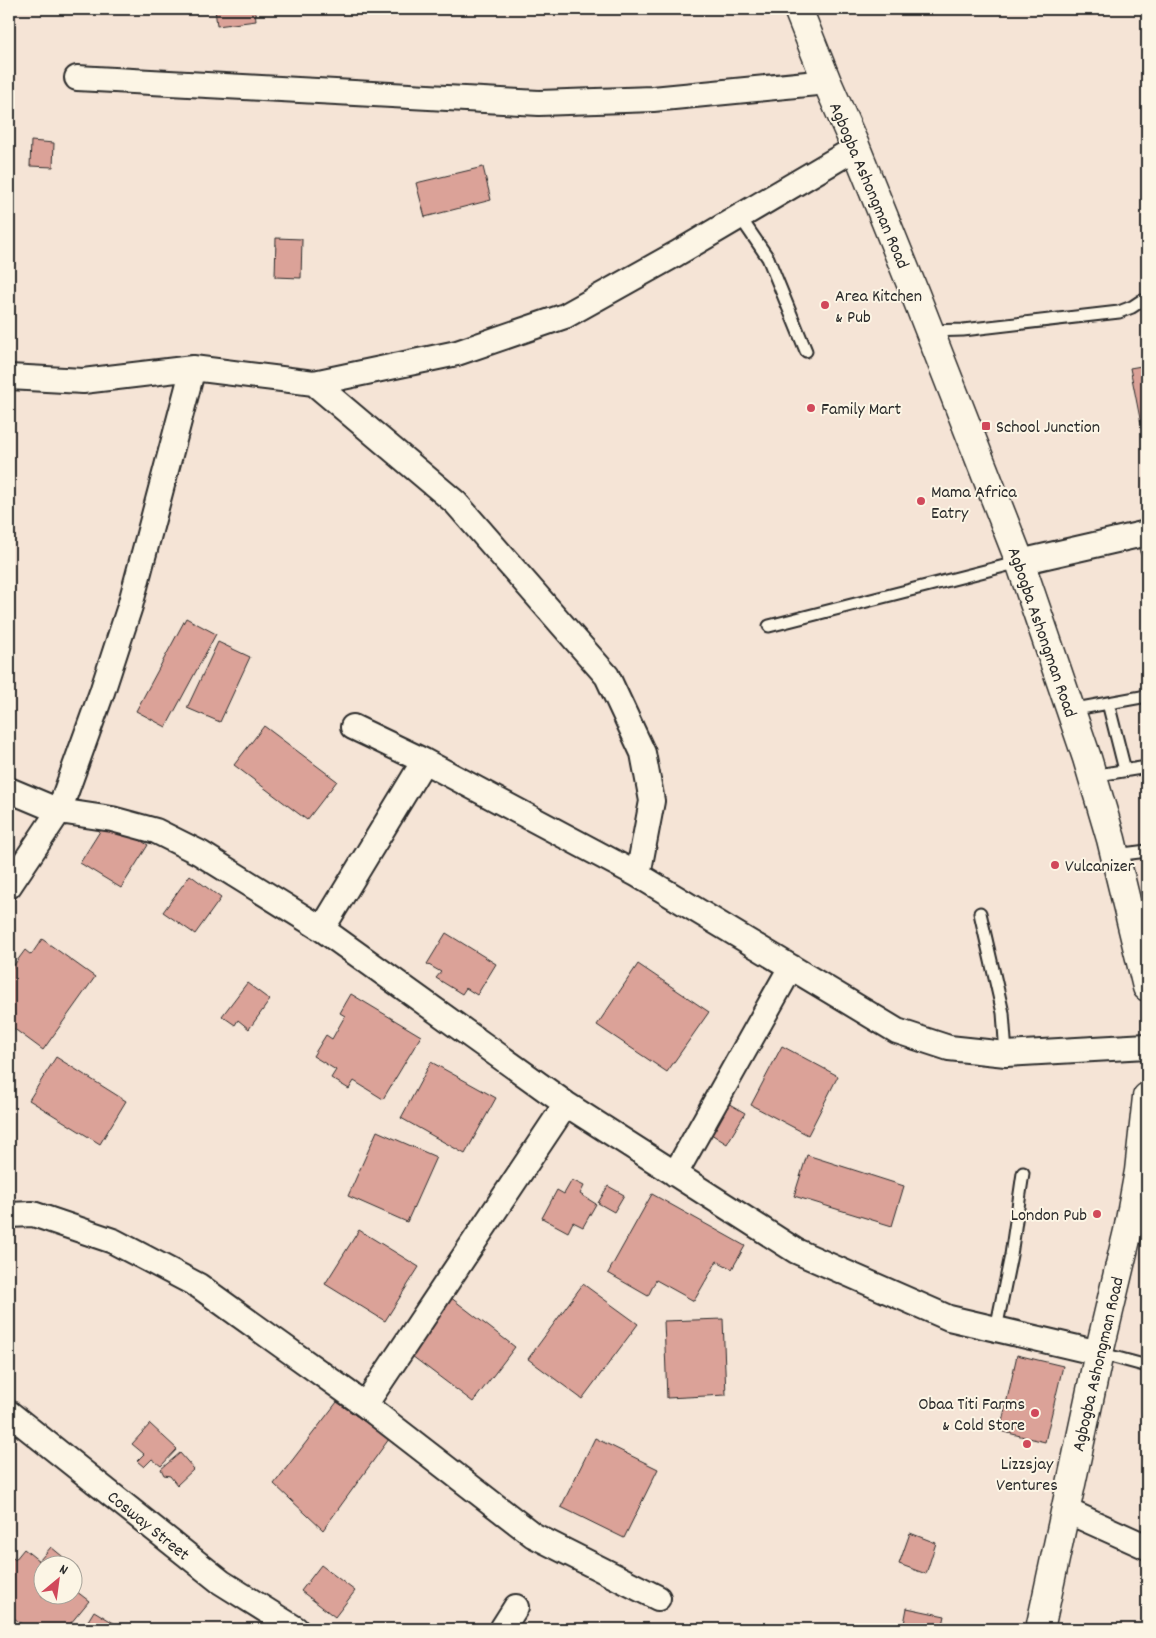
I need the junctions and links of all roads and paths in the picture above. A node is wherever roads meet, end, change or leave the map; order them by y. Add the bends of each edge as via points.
1 (798, 9) edge
2 (77, 78) dead end
3 (827, 82) junction
4 (856, 148) junction
5 (740, 217) junction
6 (1141, 301) dead end
7 (929, 331) junction
8 (806, 351) dead end
9 (193, 368) junction
10 (9, 377) edge
11 (314, 383) junction
12 (1146, 539) edge
13 (1020, 562) junction
14 (769, 626) dead end
15 (1147, 696) edge
16 (1108, 703) junction
17 (1070, 710) junction
18 (353, 727) dead end
19 (424, 761) junction
20 (1147, 767) edge
21 (1125, 770) junction
22 (1092, 776) junction
23 (9, 790) edge
24 (59, 811) junction
25 (1147, 850) edge
26 (1116, 855) junction
27 (638, 875) junction
28 (9, 886) edge
29 (980, 913) dead end
30 (322, 928) junction
31 (791, 967) junction
32 (1147, 987) edge
33 (1147, 1046) edge
34 (1006, 1054) junction
35 (1147, 1097) edge
36 (566, 1104) junction
37 (1023, 1172) dead end
38 (675, 1174) junction
39 (9, 1215) edge
40 (996, 1329) junction
41 (1099, 1353) junction
42 (1147, 1366) edge
43 (365, 1405) junction
44 (9, 1413) edge
45 (1065, 1510) junction
46 (1147, 1546) edge
47 (658, 1598) dead end
48 (516, 1606) dead end
49 (296, 1629) edge
50 (502, 1629) edge
51 (1040, 1629) edge

1 - 3 street, Agbogba Ashongman Road
2 - 3 street via 538,103 653,99
3 - 4 street, Agbogba Ashongman Road
4 - 5 street
4 - 7 street, Agbogba Ashongman Road
5 - 8 lane via 768,258
5 - 11 street via 565,316 457,353
6 - 7 lane via 1119,312
7 - 13 street, Agbogba Ashongman Road
9 - 10 street via 83,381
9 - 11 street
9 - 24 street via 130,606
11 - 27 street via 456,503 607,676 643,753 652,801
12 - 13 street
13 - 14 lane
13 - 17 street, Agbogba Ashongman Road
15 - 16 lane
16 - 17 lane
16 - 21 lane
17 - 22 street, Agbogba Ashongman Road
18 - 19 street
19 - 27 street
19 - 30 street
20 - 21 lane
21 - 22 lane
22 - 26 street, Agbogba Ashongman Road
23 - 24 street
24 - 28 street
24 - 30 street via 112,818 156,831 200,853
25 - 26 lane
26 - 32 street, Agbogba Ashongman Road
27 - 31 street
29 - 34 lane via 1003,1014
30 - 36 street
31 - 34 street via 897,1030 949,1048
31 - 38 street
33 - 34 street
35 - 41 street, Agbogba Ashongman Road via 1139,1172
36 - 38 street
36 - 43 street
37 - 40 lane
38 - 40 street via 796,1251 949,1318
39 - 43 street via 33,1214 113,1241 199,1286
40 - 41 street
41 - 42 lane
41 - 45 street, Agbogba Ashongman Road
43 - 47 street via 533,1535
44 - 49 street, Cosway Street via 220,1582
45 - 46 street
45 - 51 street, Agbogba Ashongman Road
48 - 50 street

